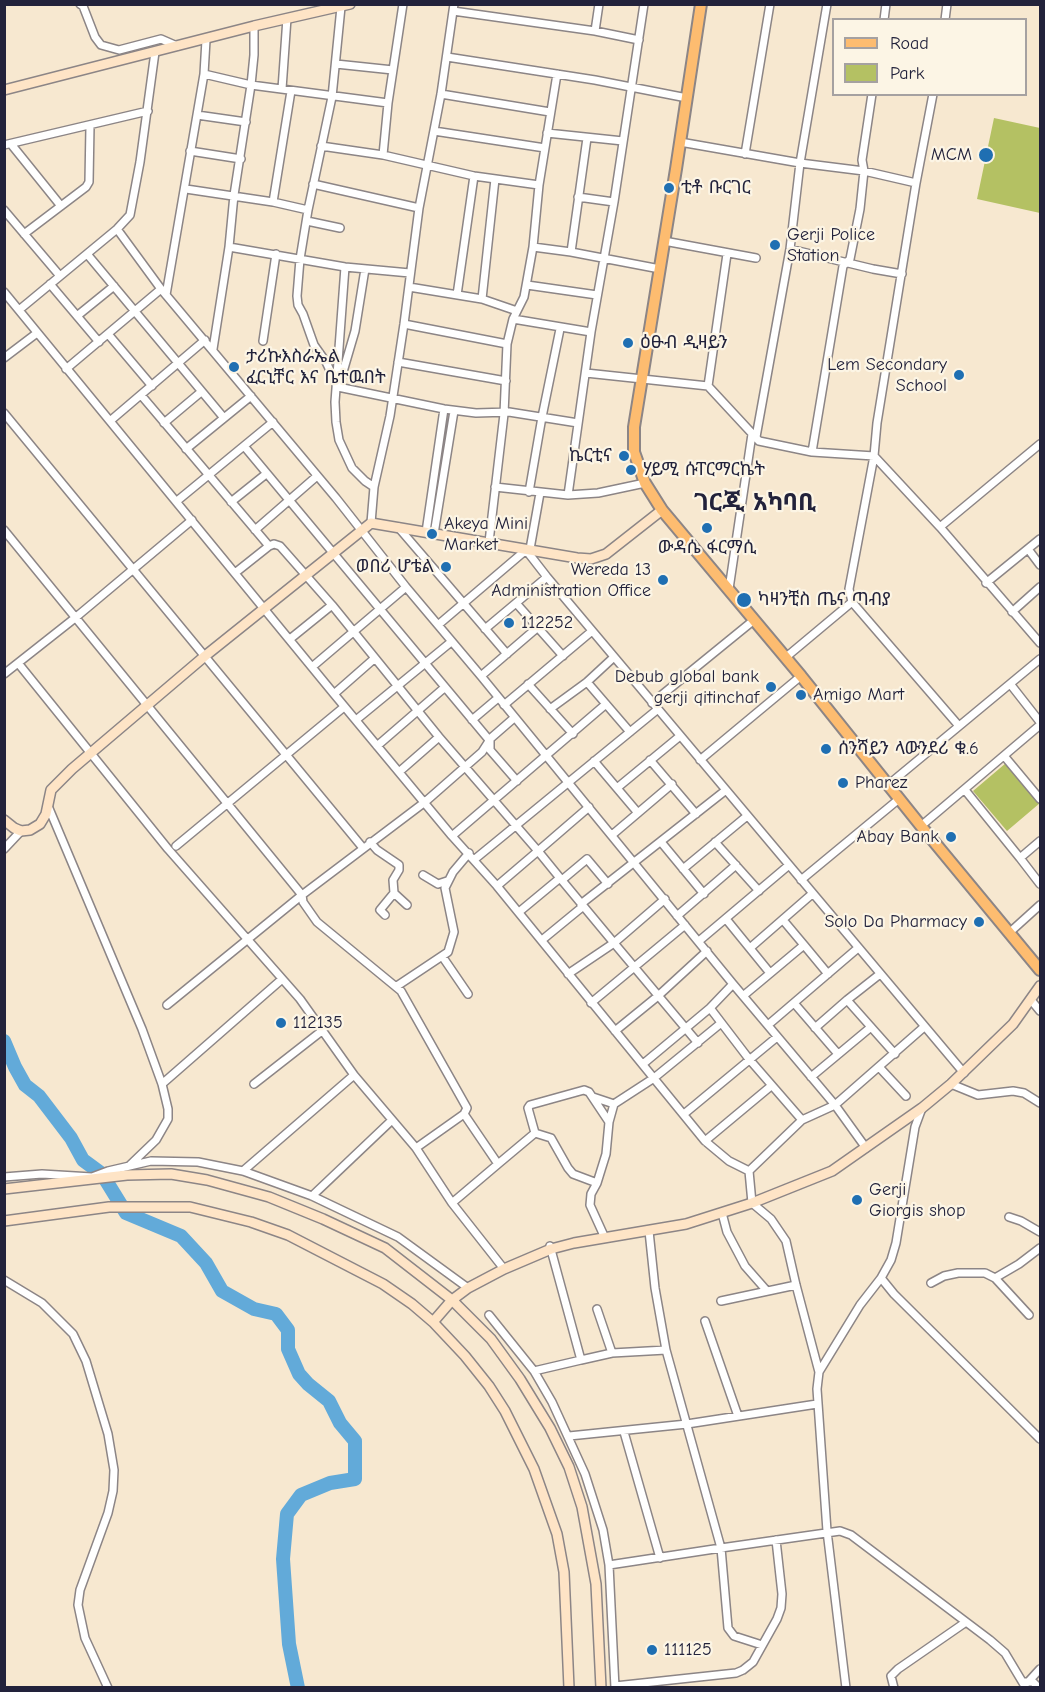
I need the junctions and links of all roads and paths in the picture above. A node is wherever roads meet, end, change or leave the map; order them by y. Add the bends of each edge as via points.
1 (80, 4) edge
2 (403, 4) edge
3 (599, 4) edge
4 (644, 4) edge
5 (701, 4) edge
6 (770, 4) edge
7 (827, 4) edge
8 (345, 6) edge
9 (453, 8) edge
10 (287, 18) junction
11 (254, 26) junction
12 (595, 31) junction
13 (206, 39) junction
14 (639, 40) junction
15 (177, 46) junction
16 (155, 52) junction
17 (447, 57) junction
18 (336, 64) junction
19 (393, 70) junction
20 (204, 74) junction
21 (557, 74) junction
22 (251, 85) junction
23 (631, 87) junction
24 (282, 89) junction
25 (4, 90) edge
26 (291, 91) junction
27 (441, 94) junction
28 (872, 96) edge
29 (933, 96) edge
30 (332, 97) junction
31 (687, 98) junction
32 (388, 103) junction
33 (148, 111) junction
34 (550, 112) junction
35 (197, 115) junction
36 (246, 122) junction
37 (90, 126) junction
38 (434, 131) junction
39 (548, 133) junction
40 (587, 138) junction
41 (623, 141) junction
42 (680, 142) junction
43 (8, 144) edge
44 (321, 146) junction
45 (545, 148) junction
46 (190, 151) junction
47 (745, 154) junction
48 (383, 155) junction
49 (241, 159) junction
50 (800, 163) junction
51 (427, 164) junction
52 (864, 171) junction
53 (474, 176) junction
54 (495, 179) junction
55 (916, 183) junction
56 (313, 184) junction
57 (539, 185) junction
58 (186, 189) junction
59 (234, 195) junction
60 (578, 197) junction
61 (273, 202) junction
62 (614, 202) junction
63 (61, 206) junction
64 (419, 208) junction
65 (4, 210) edge
66 (308, 210) junction
67 (307, 221) junction
68 (340, 228) dead end
69 (117, 229) junction
70 (24, 234) junction
71 (664, 241) junction
72 (229, 247) junction
73 (533, 247) junction
74 (790, 249) junction
75 (571, 252) junction
76 (87, 254) junction
77 (276, 254) junction
78 (727, 254) junction
79 (756, 258) dead end
80 (300, 259) junction
81 (604, 260) junction
82 (846, 262) junction
83 (345, 267) junction
84 (365, 269) junction
85 (660, 269) junction
86 (410, 273) junction
87 (902, 274) junction
88 (60, 276) junction
89 (50, 284) junction
90 (526, 285) junction
91 (114, 286) junction
92 (409, 287) junction
93 (4, 292) edge
94 (164, 292) junction
95 (457, 294) junction
96 (597, 295) junction
97 (482, 299) junction
98 (19, 310) junction
99 (517, 311) junction
100 (135, 312) junction
101 (77, 316) junction
102 (513, 319) junction
103 (404, 324) junction
104 (560, 328) junction
105 (591, 332) junction
106 (36, 333) junction
107 (108, 334) junction
108 (205, 340) junction
109 (263, 341) dead end
110 (99, 342) junction
111 (507, 344) junction
112 (213, 350) junction
113 (4, 358) edge
114 (398, 362) junction
115 (178, 364) junction
116 (66, 369) junction
117 (586, 373) junction
118 (643, 379) junction
119 (506, 381) junction
120 (152, 386) junction
121 (708, 386) junction
122 (338, 387) junction
123 (201, 392) junction
124 (141, 395) junction
125 (251, 396) junction
126 (392, 398) junction
127 (444, 409) junction
128 (454, 411) junction
129 (4, 413) edge
130 (504, 414) junction
131 (542, 417) junction
132 (224, 418) junction
133 (110, 421) junction
134 (273, 422) junction
135 (164, 423) junction
136 (578, 423) junction
137 (754, 436) junction
138 (1041, 444) edge
139 (244, 446) junction
140 (186, 449) junction
141 (1034, 449) junction
142 (812, 452) junction
143 (874, 456) junction
144 (1041, 457) edge
145 (266, 474) junction
146 (209, 476) junction
147 (317, 476) junction
148 (645, 483) junction
149 (374, 487) junction
150 (495, 487) junction
151 (530, 492) junction
152 (540, 493) junction
153 (568, 495) junction
154 (288, 500) junction
155 (177, 501) junction
156 (231, 502) junction
157 (662, 510) junction
158 (192, 520) junction
159 (371, 523) junction
160 (398, 527) junction
161 (940, 527) junction
162 (4, 530) edge
163 (255, 530) junction
164 (361, 530) junction
165 (430, 533) junction
166 (1041, 539) edge
167 (489, 542) junction
168 (268, 546) junction
169 (528, 549) junction
170 (1028, 549) junction
171 (334, 553) junction
172 (1041, 565) edge
173 (133, 569) junction
174 (235, 573) junction
175 (307, 575) junction
176 (547, 577) junction
177 (986, 583) junction
178 (406, 587) junction
179 (1041, 587) edge
180 (729, 589) junction
181 (852, 602) junction
182 (516, 603) junction
183 (463, 604) junction
184 (332, 605) junction
185 (265, 609) junction
186 (380, 609) junction
187 (1012, 612) junction
188 (75, 618) junction
189 (754, 620) junction
190 (438, 625) junction
191 (538, 627) junction
192 (485, 629) junction
193 (354, 631) junction
194 (592, 631) junction
195 (290, 639) junction
196 (452, 642) junction
197 (1041, 644) edge
198 (507, 654) junction
199 (205, 656) junction
200 (562, 656) junction
201 (614, 657) junction
202 (375, 658) junction
203 (785, 658) junction
204 (1041, 659) edge
205 (18, 663) junction
206 (426, 664) junction
207 (312, 667) junction
208 (4, 674) edge
209 (481, 676) junction
210 (801, 676) junction
211 (587, 682) junction
212 (528, 684) junction
213 (1011, 685) junction
214 (399, 686) junction
215 (444, 688) junction
216 (334, 694) junction
217 (498, 698) junction
218 (652, 703) junction
219 (606, 704) junction
220 (148, 705) junction
221 (504, 705) junction
222 (344, 707) junction
223 (658, 709) junction
224 (550, 710) junction
225 (418, 711) junction
226 (514, 718) junction
227 (356, 720) junction
228 (472, 720) junction
229 (1041, 723) edge
230 (959, 726) junction
231 (630, 732) junction
232 (573, 734) junction
233 (680, 736) junction
234 (439, 737) junction
235 (490, 741) junction
236 (377, 746) junction
237 (91, 753) junction
238 (286, 753) junction
239 (546, 757) junction
240 (1005, 757) junction
241 (650, 760) junction
242 (700, 760) junction
243 (594, 761) junction
244 (465, 767) junction
245 (399, 771) junction
246 (517, 781) junction
247 (568, 783) junction
248 (672, 784) junction
249 (888, 785) junction
250 (617, 788) junction
251 (726, 790) junction
252 (965, 790) junction
253 (899, 799) junction
254 (1041, 799) edge
255 (494, 801) junction
256 (228, 802) junction
257 (425, 802) junction
258 (48, 806) junction
259 (589, 807) junction
260 (638, 813) junction
261 (696, 814) junction
262 (747, 816) junction
263 (4, 820) edge
264 (516, 826) junction
265 (921, 826) junction
266 (21, 831) junction
267 (612, 835) junction
268 (452, 836) junction
269 (1041, 841) edge
270 (370, 842) junction
271 (661, 842) junction
272 (715, 842) junction
273 (176, 846) dead end
274 (363, 848) junction
275 (4, 849) edge
276 (537, 851) junction
277 (469, 853) junction
278 (1020, 858) junction
279 (475, 859) junction
280 (635, 863) junction
281 (736, 865) junction
282 (789, 866) junction
283 (683, 869) junction
284 (423, 875) dead end
285 (561, 879) junction
286 (801, 880) junction
287 (447, 881) junction
288 (608, 884) junction
289 (1041, 884) edge
290 (497, 886) junction
291 (759, 891) junction
292 (394, 893) junction
293 (704, 894) junction
294 (812, 894) junction
295 (303, 895) junction
296 (665, 899) junction
297 (581, 904) junction
298 (407, 905) dead end
299 (1041, 905) edge
300 (519, 912) junction
301 (385, 915) dead end
302 (678, 916) junction
303 (726, 920) junction
304 (783, 920) junction
305 (685, 925) junction
306 (1009, 933) junction
307 (247, 940) junction
308 (542, 940) junction
309 (699, 941) junction
310 (614, 943) junction
311 (804, 945) junction
312 (750, 948) junction
313 (858, 948) junction
314 (707, 951) junction
315 (442, 956) junction
316 (635, 967) junction
317 (1041, 970) edge
318 (770, 973) junction
319 (568, 974) junction
320 (828, 974) junction
321 (880, 974) junction
322 (281, 980) junction
323 (733, 984) junction
324 (397, 986) junction
325 (1041, 986) edge
326 (468, 994) dead end
327 (658, 996) junction
328 (743, 996) junction
329 (847, 1000) junction
330 (1031, 1000) junction
331 (591, 1003) junction
332 (794, 1003) junction
333 (167, 1005) dead end
334 (710, 1008) junction
335 (1041, 1011) edge
336 (720, 1024) junction
337 (768, 1026) junction
338 (871, 1027) junction
339 (924, 1027) junction
340 (816, 1028) junction
341 (685, 1029) junction
342 (323, 1030) junction
343 (615, 1031) junction
344 (777, 1037) junction
345 (698, 1043) junction
346 (838, 1054) junction
347 (895, 1054) junction
348 (749, 1059) junction
349 (643, 1064) junction
350 (879, 1067) junction
351 (963, 1073) junction
352 (354, 1075) junction
353 (812, 1077) junction
354 (654, 1078) junction
355 (162, 1084) junction
356 (254, 1084) dead end
357 (951, 1084) junction
358 (771, 1086) junction
359 (593, 1096) junction
360 (906, 1096) dead end
361 (1041, 1102) edge
362 (614, 1104) junction
363 (835, 1105) junction
364 (922, 1108) junction
365 (464, 1114) junction
366 (684, 1114) junction
367 (392, 1120) junction
368 (802, 1120) junction
369 (609, 1122) junction
370 (535, 1133) junction
371 (705, 1141) junction
372 (416, 1148) junction
373 (866, 1148) junction
374 (498, 1164) junction
375 (128, 1171) junction
376 (748, 1171) junction
377 (243, 1172) junction
378 (4, 1177) edge
379 (597, 1183) junction
380 (4, 1189) edge
381 (312, 1196) junction
382 (452, 1203) junction
383 (752, 1203) junction
384 (722, 1214) junction
385 (1009, 1217) dead end
386 (4, 1221) edge
387 (649, 1231) junction
388 (1041, 1232) edge
389 (605, 1238) junction
390 (550, 1248) junction
391 (1041, 1248) edge
392 (504, 1269) junction
393 (882, 1278) junction
394 (995, 1278) junction
395 (4, 1280) edge
396 (931, 1283) dead end
397 (796, 1285) junction
398 (468, 1288) junction
399 (767, 1291) junction
400 (452, 1300) junction
401 (721, 1301) dead end
402 (597, 1309) dead end
403 (489, 1315) dead end
404 (1029, 1315) dead end
405 (705, 1321) dead end
406 (433, 1322) junction
407 (666, 1350) junction
408 (612, 1353) junction
409 (581, 1360) junction
410 (534, 1371) junction
411 (819, 1372) junction
412 (817, 1404) junction
413 (738, 1416) junction
414 (687, 1424) junction
415 (624, 1432) junction
416 (569, 1436) junction
417 (1041, 1439) edge
418 (827, 1531) junction
419 (776, 1540) junction
420 (721, 1548) junction
421 (660, 1558) junction
422 (609, 1565) junction
423 (966, 1622) junction
424 (762, 1644) junction
425 (1041, 1669) edge
426 (1027, 1684) edge
427 (633, 1686) edge
428 (615, 1687) edge
429 (108, 1688) edge
430 (569, 1688) edge
431 (601, 1688) edge
432 (846, 1688) edge
433 (894, 1688) edge
434 (1039, 1688) edge

1 - 15 street via 101,45 119,50 161,39
2 - 19 street
3 - 12 street
4 - 14 street
5 - 31 main road
6 - 47 street
7 - 50 street
8 - 10 main road
8 - 18 street
9 - 12 street
9 - 17 street
10 - 11 main road
10 - 24 street
11 - 13 main road
11 - 22 street
12 - 14 street
13 - 15 main road
13 - 20 street
14 - 23 street
15 - 16 main road
16 - 25 main road
16 - 33 street
17 - 21 street
17 - 27 street
18 - 19 street
18 - 30 street
19 - 32 street
20 - 22 street
20 - 35 street
21 - 23 street
21 - 34 street
22 - 24 street
22 - 36 street
23 - 31 street
23 - 41 street
24 - 26 street
26 - 30 street
26 - 61 street
27 - 34 street
27 - 38 street
28 - 52 street via 862,160
29 - 55 street
30 - 32 street
30 - 44 street
31 - 42 main road
32 - 48 street
33 - 37 street
33 - 69 street via 132,210
34 - 39 street
35 - 36 street
35 - 46 street
36 - 49 street
37 - 43 street
37 - 63 street via 89,182
38 - 45 street
38 - 51 street
39 - 40 street
39 - 45 street
40 - 41 street
40 - 60 street
41 - 62 street
42 - 47 street
42 - 71 main road
43 - 63 street
44 - 48 street
44 - 56 street
45 - 57 street
46 - 49 street
46 - 58 street
47 - 50 street
48 - 51 street
49 - 59 street
50 - 52 street
50 - 74 street
51 - 53 street
51 - 64 street
52 - 55 street
52 - 82 street via 850,259
53 - 54 street
53 - 95 street
54 - 57 street
54 - 97 street
55 - 87 street
56 - 64 street
56 - 66 street
57 - 73 street
58 - 59 street
58 - 94 street
59 - 61 street
59 - 72 street
60 - 62 street
60 - 75 street
61 - 66 street
62 - 81 street
63 - 70 street
64 - 86 street
65 - 70 street
66 - 67 street
67 - 68 street
67 - 80 street
69 - 76 street
69 - 94 street
70 - 88 street
71 - 78 street
71 - 85 main road
72 - 77 street
72 - 112 street
73 - 75 street
73 - 90 street
74 - 82 street
74 - 137 street
75 - 81 street
76 - 88 street
76 - 91 street
77 - 80 street
77 - 109 street
78 - 79 street
78 - 121 street
80 - 83 street
80 - 122 street via 298,305 314,345
81 - 85 street
81 - 96 street
82 - 87 street
82 - 142 street
83 - 84 street
83 - 122 street
84 - 86 street
84 - 122 street via 350,354
85 - 118 main road
86 - 92 street
87 - 143 street
88 - 89 street
89 - 98 street
89 - 101 street
90 - 96 street
90 - 99 street
91 - 100 street
91 - 101 street
92 - 95 street
92 - 103 street
93 - 98 street
94 - 100 street
94 - 108 street
95 - 97 street
96 - 105 street
97 - 99 street
98 - 106 street
99 - 102 street
100 - 107 street
100 - 115 street
101 - 110 street
102 - 104 street
102 - 111 street
103 - 111 street
103 - 114 street
104 - 105 street
104 - 131 street
105 - 117 street
106 - 113 street
106 - 116 street
107 - 110 street
107 - 120 street
108 - 112 street
108 - 115 street
110 - 116 street
111 - 119 street
112 - 125 street
114 - 119 street
114 - 126 street
115 - 120 street
115 - 123 street
116 - 133 street
117 - 118 street
117 - 136 street
118 - 121 street
118 - 148 main road via 634,427 634,452
119 - 130 street
120 - 124 street
121 - 137 street
122 - 126 street
122 - 149 street via 336,422 345,455 357,474
123 - 132 street
123 - 135 street
124 - 133 street
124 - 135 street
125 - 132 street
125 - 134 street
126 - 127 street
126 - 149 street
127 - 128 street
127 - 165 street
128 - 130 street
128 - 165 street
129 - 173 street
130 - 131 street
130 - 150 street
131 - 136 street
131 - 151 street
132 - 140 street
133 - 155 street
134 - 139 street
134 - 147 street
135 - 140 street
136 - 153 street
137 - 142 street via 766,443
137 - 180 street
138 - 141 street
139 - 145 street
139 - 146 street
140 - 146 street
141 - 144 street
141 - 161 street
142 - 143 street
143 - 161 street
143 - 181 street via 849,590
145 - 154 street
145 - 156 street
146 - 155 street
146 - 156 street
147 - 154 street
147 - 164 street
148 - 153 street
148 - 157 main road
149 - 159 street
150 - 151 street
150 - 167 street
151 - 152 street
152 - 153 street
152 - 169 street
154 - 163 street
154 - 171 street
155 - 158 street
156 - 163 street
157 - 169 main road via 600,557 577,558
157 - 180 main road
158 - 173 street
158 - 174 street
159 - 160 main road
159 - 164 main road
160 - 165 main road
160 - 183 street
161 - 177 street
162 - 188 street
163 - 168 street
164 - 171 main road
164 - 178 street
165 - 167 main road
166 - 170 street
167 - 169 main road
168 - 174 street
168 - 175 street via 284,548
169 - 176 street
169 - 183 street
170 - 172 street
170 - 177 street
171 - 175 main road
171 - 186 street
173 - 188 street
173 - 199 street
174 - 185 street
175 - 184 street
175 - 185 main road
176 - 182 street
176 - 194 street
177 - 187 street
178 - 186 street
178 - 190 street
179 - 187 street
180 - 189 main road
181 - 203 street
181 - 230 street
182 - 191 street
182 - 192 street
183 - 190 street
183 - 192 street
184 - 193 street
184 - 195 street
185 - 195 street
185 - 199 main road
186 - 193 street
186 - 206 street
187 - 197 street
188 - 205 street
188 - 220 street
189 - 203 main road
189 - 218 street
190 - 196 street
191 - 198 street
191 - 200 street
192 - 198 street
193 - 202 street
193 - 207 street
194 - 200 street
194 - 201 street
195 - 207 street
196 - 206 street
196 - 209 street
198 - 209 street
199 - 220 main road
199 - 238 street
200 - 212 street
201 - 211 street
201 - 218 street
202 - 214 street
202 - 216 street
203 - 210 main road
204 - 213 street
205 - 208 street
205 - 237 street
206 - 214 street
206 - 215 street
207 - 216 street
209 - 217 street
210 - 242 street
210 - 249 main road
211 - 219 street
211 - 224 street
212 - 221 street
212 - 224 street
213 - 229 street
213 - 230 street
214 - 225 street
214 - 227 street
215 - 225 street
215 - 228 street
216 - 222 street
217 - 221 street
217 - 228 street
218 - 223 street
219 - 231 street
219 - 232 street
220 - 237 main road
220 - 256 street
221 - 226 street
222 - 227 street
222 - 238 street
223 - 231 street
223 - 233 street
224 - 232 street
225 - 234 street
225 - 236 street
226 - 235 street
226 - 239 street
227 - 236 street
228 - 235 street
229 - 240 street
230 - 249 street
231 - 243 street
232 - 239 street
233 - 241 street
233 - 242 street
234 - 244 street
234 - 245 street
235 - 244 street
235 - 246 street via 490,750
236 - 245 street
237 - 258 main road via 51,790
237 - 307 street
238 - 256 street
238 - 274 street
239 - 246 street
239 - 247 street
240 - 252 street
240 - 254 street
241 - 248 street
241 - 250 street
242 - 251 street
243 - 247 street
243 - 250 street
244 - 255 street
244 - 257 street
245 - 257 street
246 - 255 street
247 - 259 street
247 - 264 street
248 - 260 street
248 - 261 street
249 - 253 main road
250 - 260 street
251 - 261 street
251 - 262 street
252 - 265 street
252 - 278 street
253 - 265 main road
253 - 286 street
255 - 264 street
255 - 268 street
256 - 273 street
256 - 295 street
257 - 268 street
257 - 270 street
258 - 266 main road via 40,824
258 - 355 street
259 - 267 street
259 - 276 street
260 - 267 street
261 - 271 street
262 - 272 street
262 - 282 street
263 - 266 main road
264 - 276 street
264 - 279 street
265 - 306 main road
266 - 275 street
267 - 280 street
268 - 277 street
269 - 278 street
270 - 274 street
270 - 292 street via 399,865 393,880
271 - 280 street
271 - 283 street
272 - 281 street
272 - 283 street
274 - 295 street
276 - 285 street
276 - 290 street
277 - 279 street
277 - 287 street
278 - 289 street
279 - 290 street
280 - 288 street
280 - 296 street
281 - 291 street
281 - 293 street
282 - 286 street
282 - 291 street
283 - 293 street
284 - 287 street via 438,884
285 - 288 street via 587,859
285 - 297 street
285 - 300 street
286 - 294 street
287 - 315 street via 454,932 452,944
288 - 297 street
290 - 300 street
291 - 303 street
292 - 298 street
292 - 301 street via 380,910
293 - 302 street
294 - 304 street
294 - 313 street
295 - 307 street
295 - 324 street via 303,902 317,922
296 - 302 street
296 - 310 street
297 - 308 street
297 - 310 street
299 - 306 street
300 - 308 street
302 - 305 street
303 - 309 street
303 - 312 street
304 - 311 street
304 - 312 street
305 - 309 street
305 - 316 street
306 - 317 main road
307 - 322 street
307 - 333 street
308 - 319 street
309 - 314 street
310 - 316 street
310 - 319 street
311 - 318 street
311 - 320 street
312 - 318 street
313 - 320 street
313 - 321 street
314 - 323 street
314 - 327 street
315 - 324 street
315 - 326 street
316 - 327 street
316 - 331 street
318 - 328 street
319 - 331 street
320 - 332 street
321 - 329 street
321 - 339 street
322 - 342 street
322 - 355 street
323 - 328 street
323 - 334 street
324 - 365 street via 463,1099 467,1108
325 - 330 main road
327 - 341 street
327 - 343 street
328 - 337 street
329 - 338 street
329 - 340 street
330 - 335 street
330 - 351 main road via 1013,1024
331 - 343 street
332 - 337 street
332 - 340 street
334 - 336 street
334 - 341 street
336 - 345 street
336 - 348 street
337 - 344 street
338 - 346 street
338 - 347 street
339 - 347 street
339 - 351 street
340 - 346 street
341 - 345 street
341 - 349 street
342 - 352 street
342 - 356 street
343 - 349 street
344 - 348 street
344 - 353 street
345 - 354 street
346 - 353 street
347 - 350 street
348 - 358 street
348 - 366 street
349 - 354 street
350 - 360 street
350 - 363 street
351 - 357 main road
352 - 367 street
352 - 377 street
353 - 363 street
354 - 362 street
354 - 366 street
355 - 375 street via 168,1119 156,1140
357 - 361 street via 978,1095 1013,1090
357 - 364 main road
358 - 368 street
358 - 371 street
359 - 362 street
359 - 369 street
359 - 370 street via 584,1090 531,1105 528,1108
362 - 369 street
363 - 368 street
363 - 373 street
364 - 373 main road
364 - 393 street via 908,1161 896,1243
365 - 372 street
365 - 374 street
366 - 371 street
367 - 372 street
367 - 381 street
368 - 376 street
369 - 379 street via 606,1154
370 - 374 street
370 - 379 street via 551,1138 573,1174
371 - 376 street
372 - 382 street
373 - 383 main road via 832,1171
374 - 382 street
375 - 377 street via 151,1161 198,1162
375 - 378 street via 108,1171 92,1177
375 - 380 main road via 82,1182
375 - 400 main road via 207,1180 269,1197 385,1248
376 - 383 street
377 - 381 street
379 - 389 street via 590,1205
381 - 398 street via 398,1238
382 - 392 street
383 - 384 main road
383 - 397 street via 771,1219 786,1241
384 - 387 main road
384 - 399 street via 736,1251
385 - 388 street
386 - 406 main road via 109,1207 190,1207 288,1235 382,1284
387 - 389 main road
387 - 407 street
389 - 390 main road
390 - 392 main road
390 - 409 street
391 - 394 street
392 - 398 main road
393 - 411 street via 860,1305
393 - 417 street
394 - 396 street via 985,1273 958,1273
394 - 404 street
395 - 429 street via 42,1303 73,1334 86,1361 108,1434 113,1491 78,1605 85,1638
397 - 399 street
397 - 411 street
398 - 400 main road
399 - 401 street
400 - 406 main road
400 - 431 main road via 491,1339 520,1379 568,1467 582,1507 596,1584
402 - 408 street
403 - 410 street
405 - 413 street
406 - 430 main road via 489,1386 534,1469 564,1572
407 - 408 street
407 - 414 street
408 - 409 street
409 - 410 street
410 - 416 street
411 - 412 street
412 - 413 street
412 - 418 street
413 - 414 street
414 - 415 street
414 - 420 street
415 - 416 street
415 - 421 street
416 - 422 street via 603,1530
418 - 419 street
418 - 423 street via 850,1535
418 - 432 street
419 - 420 street
419 - 424 street via 781,1608
420 - 421 street
420 - 424 street via 730,1633
421 - 422 street
422 - 428 street
423 - 426 street via 1005,1653
423 - 433 street via 898,1669 891,1676
424 - 427 street via 753,1662 736,1673
425 - 426 street
426 - 434 street
427 - 428 street

